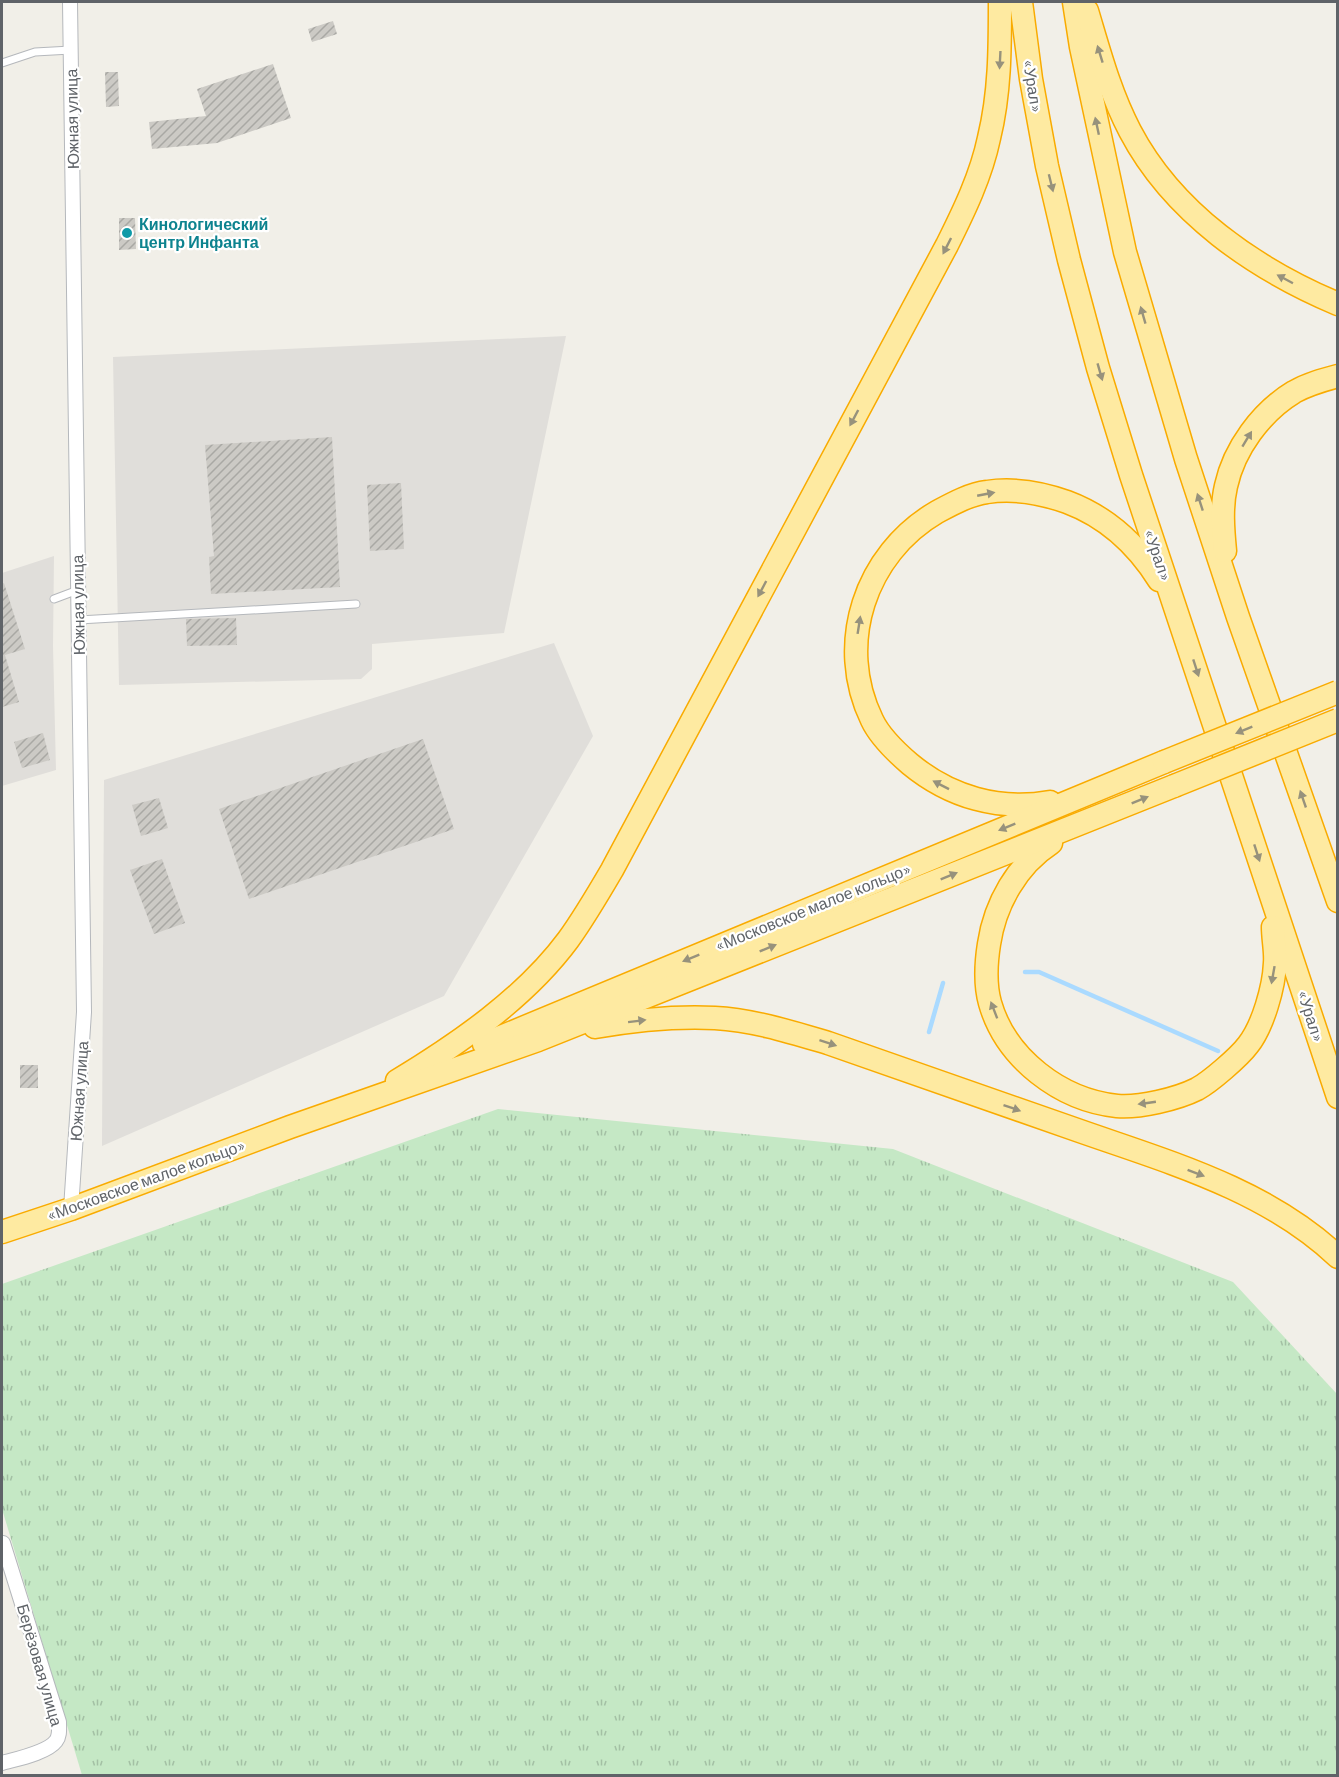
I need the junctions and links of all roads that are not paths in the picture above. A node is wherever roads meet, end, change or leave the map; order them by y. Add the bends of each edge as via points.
1 (70, 2) edge
2 (1000, 2) edge
3 (1021, 2) edge
4 (1074, 2) edge
5 (1084, 2) edge
6 (71, 50) junction
7 (2, 63) edge
8 (1338, 304) edge
9 (1338, 376) edge
10 (78, 591) junction
11 (54, 599) dead end
12 (356, 604) dead end
13 (1178, 612) junction
14 (1238, 617) junction
15 (79, 620) junction
16 (1338, 692) edge
17 (1338, 720) edge
18 (1100, 789) junction
19 (1106, 814) junction
20 (1333, 879) edge
21 (1271, 896) junction
22 (1338, 901) edge
23 (538, 1040) junction
24 (397, 1081) junction
25 (1338, 1097) edge
26 (290, 1127) junction
27 (71, 1209) junction
28 (2, 1232) edge
29 (1338, 1257) edge
30 (3, 1543) dead end
31 (2, 1763) edge

1 - 6 street, Южная улица
2 -> 24 highway via 996,105 980,172 966,207 612,870 588,911 543,970 477,1027
3 -> 13 highway, «Урал» via 1047,166 1069,261 1131,475
14 -> 4 highway via 1125,252
8 -> 5 highway via 1267,269 1233,247 1173,191 1130,131 1107,78
6 - 7 lane via 35,52
6 - 10 street, Южная улица
14 -> 9 highway via 1225,555 1222,515 1225,487 1235,459 1254,428 1274,407 1295,392
10 - 11 lane
10 - 15 street, Южная улица
12 - 15 lane
18 -> 13 highway via 1038,804 992,803 947,789 895,752 873,722 860,691 856,654 858,623 877,569 921,521 952,504 986,492 1022,491 1051,496 1106,522 1130,541
13 -> 21 highway, «Урал»
20 -> 14 highway
15 - 27 street, Южная улица via 84,1012
16 -> 18 highway, «Московское малое кольцо», bridge
19 -> 17 highway, «Московское малое кольцо», bridge
18 -> 24 highway, «Московское малое кольцо»
21 -> 19 highway via 1275,964 1269,996 1249,1044 1231,1062 1198,1088 1147,1103 1119,1106 1066,1091 1028,1064 1001,1026 990,1004 989,944 999,908 1023,867 1060,837
23 -> 19 highway, «Московское малое кольцо»
20 - 22 highway
21 - 25 highway, «Урал»
23 - 26 highway, «Московское малое кольцо»
23 -> 29 highway via 639,1020 675,1018 716,1018 787,1031 1196,1172 1274,1209
24 - 26 highway, «Московское малое кольцо»
26 - 27 highway, «Московское малое кольцо»
27 - 28 highway, «Московское малое кольцо»
30 - 31 street, Берёзовая улица via 59,1732 48,1749

